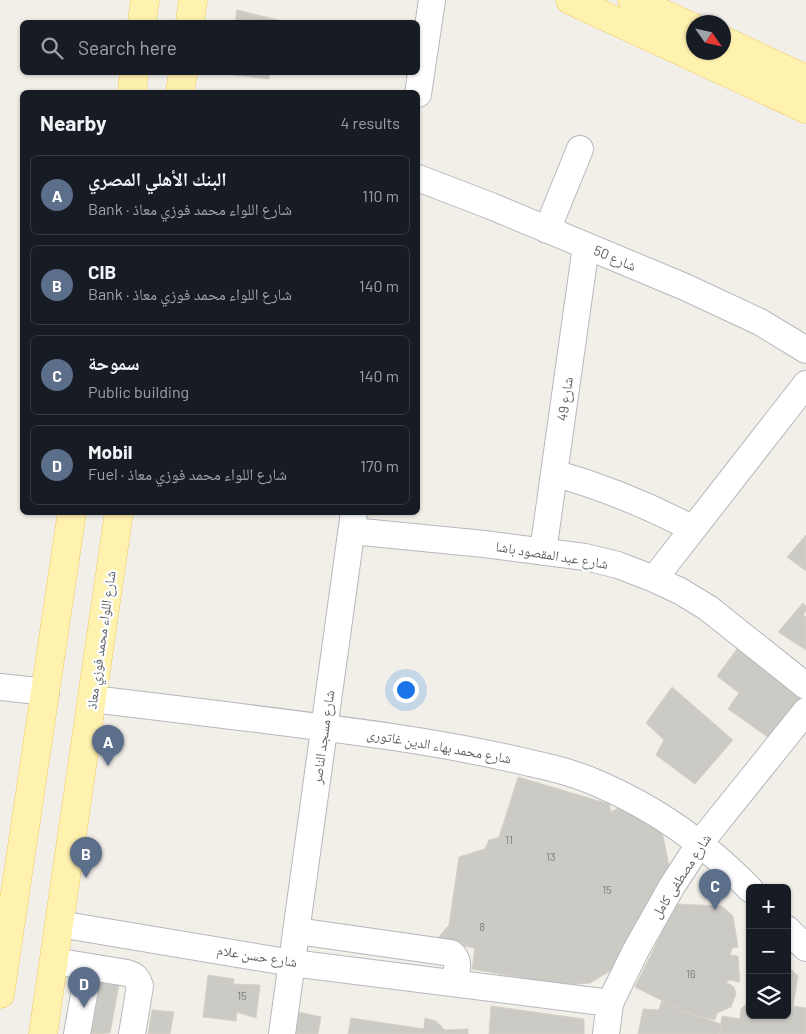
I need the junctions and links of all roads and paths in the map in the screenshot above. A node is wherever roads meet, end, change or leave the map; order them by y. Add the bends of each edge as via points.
1 (145, 0) edge
2 (193, 0) edge
3 (432, 0) edge
4 (570, 0) edge
5 (635, 7) edge
6 (142, 20) edge
7 (190, 20) edge
8 (686, 25) edge
9 (731, 44) edge
10 (134, 75) edge
11 (183, 75) edge
12 (806, 79) edge
13 (132, 90) edge
14 (180, 90) edge
15 (419, 90) edge
16 (806, 109) edge
17 (580, 149) dead end
18 (420, 179) edge
19 (548, 230) junction
20 (586, 246) junction
21 (806, 350) edge
22 (806, 384) edge
23 (554, 473) junction
24 (72, 515) edge
25 (119, 515) edge
26 (353, 522) edge
27 (693, 529) junction
28 (544, 552) junction
29 (654, 579) junction
30 (0, 686) edge
31 (806, 686) edge
32 (46, 692) junction
33 (92, 699) junction
34 (806, 711) edge
35 (325, 727) junction
36 (700, 843) junction
37 (746, 885) edge
38 (59, 924) junction
39 (297, 931) junction
40 (791, 933) edge
41 (806, 948) edge
42 (54, 961) junction
43 (292, 962) junction
44 (88, 966) junction
45 (455, 983) junction
46 (0, 994) edge
47 (610, 1003) junction
48 (43, 1034) edge
49 (77, 1034) edge
50 (132, 1034) edge
51 (282, 1034) edge
52 (606, 1034) edge

1 - 6 main road
2 - 7 main road
3 - 15 street
4 - 5 main road
5 - 8 main road
5 - 16 main road
9 - 12 main road
10 - 13 main road
11 - 14 main road
17 - 19 street
18 - 19 street, شارع 50
19 - 20 street, شارع 50
20 - 21 street, شارع 50 via 760,322
20 - 23 street, شارع 49
22 - 27 street
23 - 27 street via 626,496
23 - 28 street, شارع 49
24 - 32 main road
25 - 33 main road, شارع اللواء محمد فوزي معاذ
26 - 28 street, شارع عبد المقصود باشا via 424,537
26 - 35 street, شارع مسجد الناصر
27 - 29 street
28 - 29 street, شارع عبد المقصود باشا via 585,557
29 - 31 street, شارع عبد المقصود باشا via 708,608
30 - 32 street
32 - 46 main road
33 - 35 street, شارع محمد بهاء الدين غاتورى
33 - 38 main road, شارع اللواء محمد فوزي معاذ
34 - 36 street, شارع مصطفى كامل
35 - 36 street, شارع محمد بهاء الدين غاتورى via 480,751 559,770 633,800
35 - 39 street, شارع مسجد الناصر
36 - 37 street, شارع محمد بهاء الدين غاتورى
36 - 47 street, شارع مصطفى كامل via 672,886
38 - 42 main road, شارع اللواء محمد فوزي معاذ
38 - 43 street, شارع حسن علام
39 - 43 street, شارع مسجد الناصر
39 - 45 street via 451,953 458,964
40 - 41 street
42 - 44 street
42 - 48 main road, شارع اللواء محمد فوزي معاذ
43 - 45 street, شارع حسن علام
43 - 51 street, شارع مسجد الناصر
44 - 49 street
44 - 50 street via 133,974 137,978 140,986
45 - 47 street, شارع حسن علام
47 - 52 street, شارع مصطفى كامل

